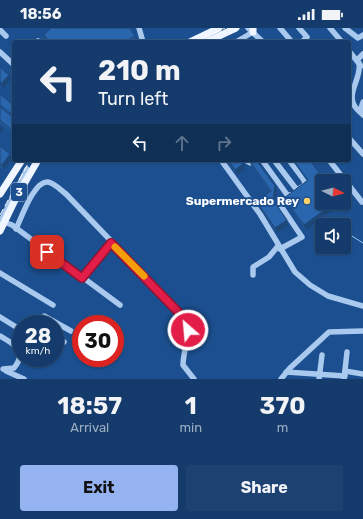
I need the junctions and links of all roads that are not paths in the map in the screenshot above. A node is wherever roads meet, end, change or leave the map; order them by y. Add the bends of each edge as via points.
1 (138, 28) edge
2 (219, 28) edge
3 (236, 28) edge
4 (280, 28) edge
5 (299, 28) edge
6 (330, 28) edge
7 (345, 28) edge
8 (251, 29) edge
9 (0, 30) edge
10 (363, 35) edge
11 (6, 36) dead end
12 (142, 40) edge
13 (194, 40) edge
14 (210, 40) edge
15 (238, 40) edge
16 (261, 40) edge
17 (290, 40) edge
18 (304, 40) edge
19 (340, 40) edge
20 (0, 52) edge
21 (351, 53) edge
22 (363, 54) edge
23 (12, 62) edge
24 (358, 62) junction
25 (363, 71) edge
26 (363, 102) edge
27 (361, 113) edge
28 (351, 140) edge
29 (363, 154) edge
30 (36, 162) edge
31 (222, 162) edge
32 (263, 162) edge
33 (276, 162) edge
34 (291, 162) edge
35 (331, 162) edge
36 (24, 164) edge
37 (298, 190) junction
38 (0, 194) edge
39 (288, 196) junction
40 (0, 198) edge
41 (362, 202) dead end
42 (2, 225) edge
43 (16, 229) junction
44 (111, 243) junction
45 (279, 247) junction
46 (0, 273) edge
47 (253, 275) dead end
48 (82, 278) junction
49 (120, 305) dead end
50 (53, 306) dead end
51 (363, 306) edge
52 (0, 317) edge
53 (12, 324) edge
54 (64, 327) edge
55 (71, 331) dead end
56 (363, 331) edge
57 (0, 336) edge
58 (347, 352) dead end
59 (322, 355) dead end
60 (1, 369) edge
61 (286, 372) junction
62 (363, 374) edge
63 (345, 375) edge
64 (319, 377) edge
65 (24, 379) edge
66 (194, 379) edge
67 (281, 379) edge

1 - 12 street
2 - 13 main road
3 - 14 main road
4 - 17 street
5 - 18 street via 307,37
6 - 19 street
7 - 10 street via 358,38
8 - 15 street
8 - 16 street
9 - 11 street
20 - 23 street
21 - 24 street
22 - 24 street
24 - 25 street
24 - 27 street via 359,72 352,98
26 - 27 street
28 - 29 street
30 - 42 main road, 3
31 - 45 street via 260,214
32 - 39 street
33 - 37 street
34 - 37 street via 305,182
35 - 41 street
36 - 38 main road, 3
36 - 40 street
36 - 42 street
37 - 39 street
39 - 45 street via 282,201 281,206 302,237
42 - 43 street
43 - 44 street via 37,187 47,182 66,194
43 - 48 street
44 - 48 street
44 - 66 street via 188,324 183,366
45 - 47 street via 253,267
45 - 51 street via 295,272 310,285 328,296
46 - 50 street
48 - 49 street
52 - 53 street
54 - 55 street
56 - 61 street via 329,332
57 - 60 street via 20,351 14,368
58 - 63 street
59 - 64 street
60 - 65 street
61 - 64 street
61 - 67 street
62 - 63 street
63 - 64 street

